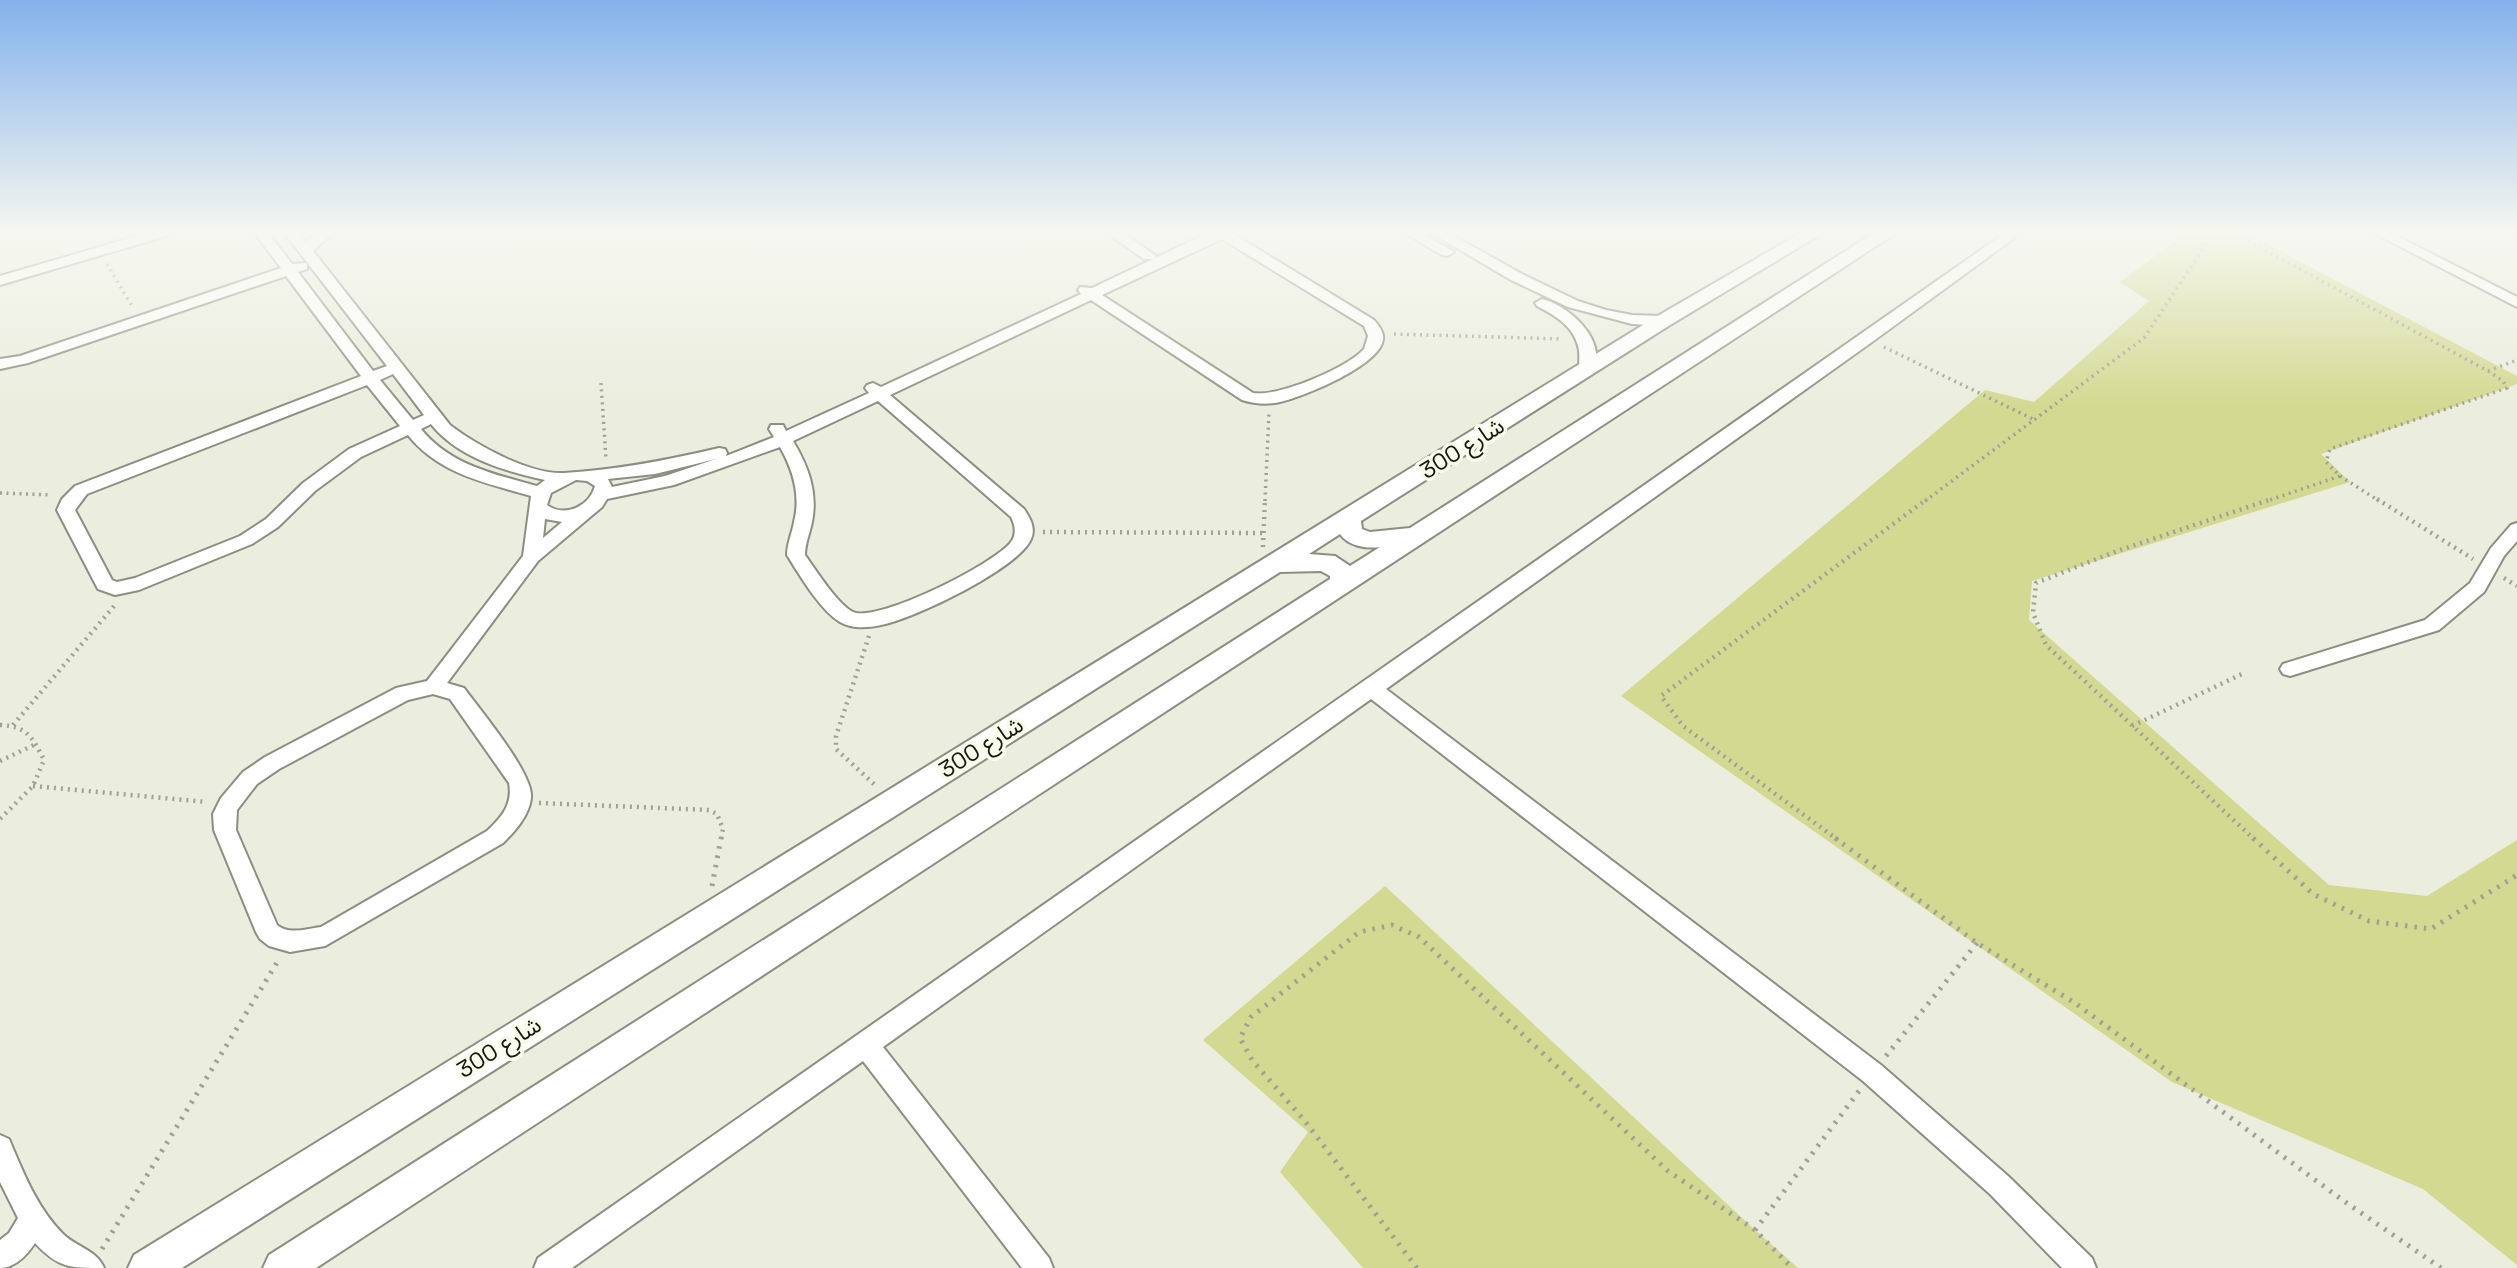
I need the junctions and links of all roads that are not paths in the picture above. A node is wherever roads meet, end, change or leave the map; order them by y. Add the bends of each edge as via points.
1 (231, 290) edge
2 (306, 290) edge
3 (336, 290) edge
4 (1316, 290) edge
5 (1519, 290) edge
6 (1546, 290) edge
7 (1716, 290) edge
8 (1798, 290) edge
9 (1936, 290) edge
10 (2492, 290) edge
11 (1086, 291) joint
12 (2517, 303) edge
13 (1603, 315) junction
14 (1663, 321) junction
15 (1581, 334) junction
16 (0, 364) edge
17 (396, 368) junction
18 (1587, 369) junction
19 (370, 378) junction
20 (874, 389) junction
21 (433, 416) junction
22 (409, 426) junction
23 (780, 433) junction
24 (598, 475) junction
25 (562, 478) junction
26 (604, 494) junction
27 (540, 500) junction
28 (587, 510) junction
29 (1348, 520) junction
30 (2517, 529) edge
31 (1418, 536) junction
32 (532, 557) junction
33 (1269, 570) junction
34 (1340, 586) junction
35 (2290, 669) dead end
36 (433, 687) junction
37 (1371, 688) junction
38 (867, 1046) junction
39 (0, 1148) edge
40 (34, 1217) junction
41 (0, 1257) edge
42 (94, 1262) edge
43 (147, 1268) edge
44 (282, 1268) edge
45 (548, 1268) edge
46 (1039, 1268) edge
47 (2082, 1268) edge

1 - 16 street
2 - 19 street
3 - 17 street
4 - 11 street via 1369,323 1375,334 1373,348 1366,356 1269,401 1248,397
5 - 15 street via 1558,311
6 - 13 street
7 - 14 street, شارع 300
8 - 31 street
9 - 37 street
10 - 12 street
11 - 20 street
13 - 14 street
13 - 15 street
14 - 18 street, شارع 300
15 - 18 street via 1589,354
17 - 19 street
17 - 21 street
18 - 29 street, شارع 300
19 - 22 street
19 - 22 street via 91,485 73,496 66,510 105,584 115,589 132,586 253,536 331,469
20 - 23 street
20 - 23 street via 1017,513 1025,531 1014,552 902,613 874,622 843,615 796,555 806,493 801,469
21 - 22 street
21 - 25 street via 458,440 493,460
22 - 27 street via 433,452 460,468
23 - 24 street via 687,462
23 - 26 street via 699,472
24 - 25 street
24 - 26 street
25 - 27 street
26 - 28 street
27 - 28 street via 552,516
27 - 32 street
28 - 32 street
29 - 31 street via 1350,531 1361,539
29 - 33 street, شارع 300
30 - 35 street via 2461,603 2432,625
31 - 34 street
32 - 36 street
33 - 34 street via 1326,562 1341,572
33 - 43 street, شارع 300
34 - 44 street
36 - 36 street via 457,693 519,781 521,803 510,823 495,837 325,936 290,942 277,939 268,932 225,830 229,804 250,778 272,763 403,693
37 - 38 street
37 - 47 street via 1872,1073 1999,1185
38 - 45 street
38 - 46 street
39 - 40 street
40 - 41 street via 19,1242
40 - 42 street via 59,1250

